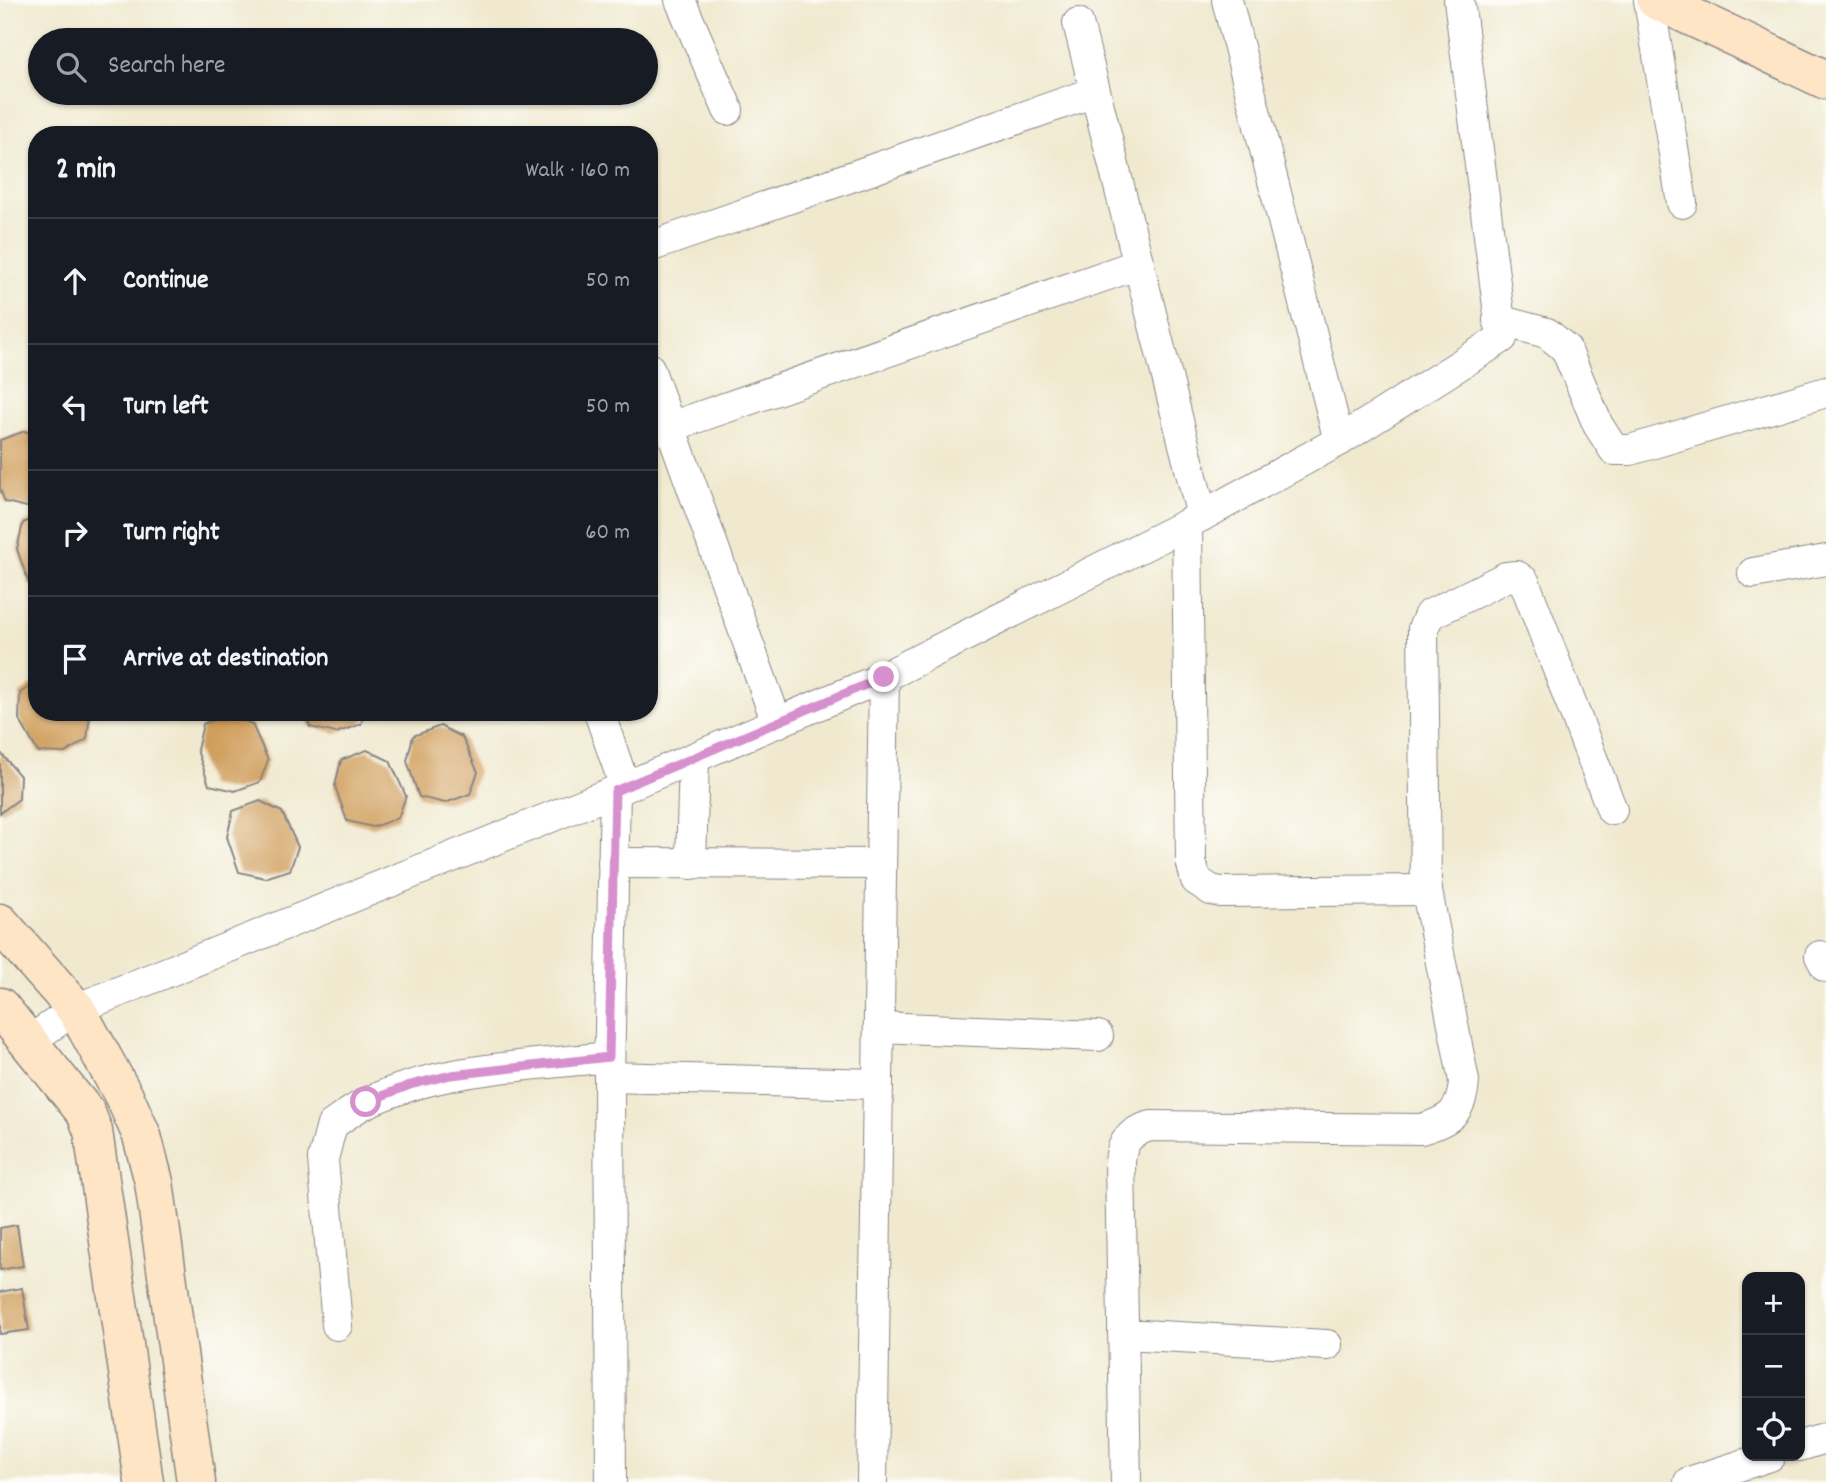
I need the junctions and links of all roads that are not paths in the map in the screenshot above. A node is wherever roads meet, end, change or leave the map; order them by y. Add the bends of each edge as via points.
1 (680, 0) edge
2 (1227, 0) edge
3 (1458, 0) edge
4 (1649, 0) edge
5 (1656, 0) edge
6 (1078, 23) dead end
7 (1826, 80) edge
8 (1096, 92) junction
9 (728, 110) dead end
10 (1682, 203) dead end
11 (658, 244) edge
12 (1139, 264) junction
13 (1498, 320) junction
14 (1826, 392) edge
15 (658, 393) edge
16 (670, 427) junction
17 (1339, 440) junction
18 (1194, 520) junction
19 (1826, 560) edge
20 (1753, 573) dead end
21 (884, 677) junction
22 (601, 721) edge
23 (777, 723) junction
24 (694, 758) junction
25 (620, 789) junction
26 (1612, 810) dead end
27 (613, 863) junction
28 (691, 864) junction
29 (880, 864) junction
30 (1427, 890) junction
31 (0, 923) edge
32 (0, 1007) edge
33 (76, 1009) junction
34 (878, 1027) junction
35 (1098, 1036) dead end
36 (29, 1041) junction
37 (609, 1067) junction
38 (878, 1084) junction
39 (337, 1325) dead end
40 (1123, 1334) junction
41 (1327, 1345) dead end
42 (1826, 1438) edge
43 (1805, 1444) edge
44 (1754, 1461) edge
45 (144, 1482) edge
46 (196, 1482) edge
47 (611, 1482) edge
48 (872, 1482) edge
49 (1126, 1482) edge
50 (1689, 1482) edge

1 - 9 street
2 - 17 street
3 - 13 street
4 - 10 street
5 - 7 street
6 - 8 street
8 - 11 street
8 - 12 street
12 - 16 street
12 - 18 street
13 - 14 street via 1547,333 1566,349 1598,425 1614,450 1630,450
13 - 17 street via 1503,338
15 - 16 street
16 - 23 street
17 - 18 street
18 - 21 street
18 - 30 street via 1191,861 1196,880 1221,892
19 - 20 street
21 - 23 street
21 - 29 street
22 - 25 street
23 - 24 street
24 - 25 street
24 - 28 street
25 - 27 street
25 - 33 street
26 - 30 street via 1524,581 1506,577 1436,611 1425,621
27 - 28 street
27 - 37 street
28 - 29 street
29 - 34 street
30 - 40 street via 1464,1081 1458,1109 1438,1125 1421,1129 1138,1129 1126,1138 1121,1150
31 - 33 street
32 - 36 street
33 - 36 street
33 - 46 street via 126,1100 142,1136 154,1182
34 - 35 street
34 - 38 street
36 - 45 street via 86,1113 93,1130
37 - 38 street
37 - 39 street via 451,1075 366,1102 332,1125 323,1159
37 - 47 street
38 - 48 street
40 - 41 street
40 - 49 street
42 - 43 street
44 - 50 street

